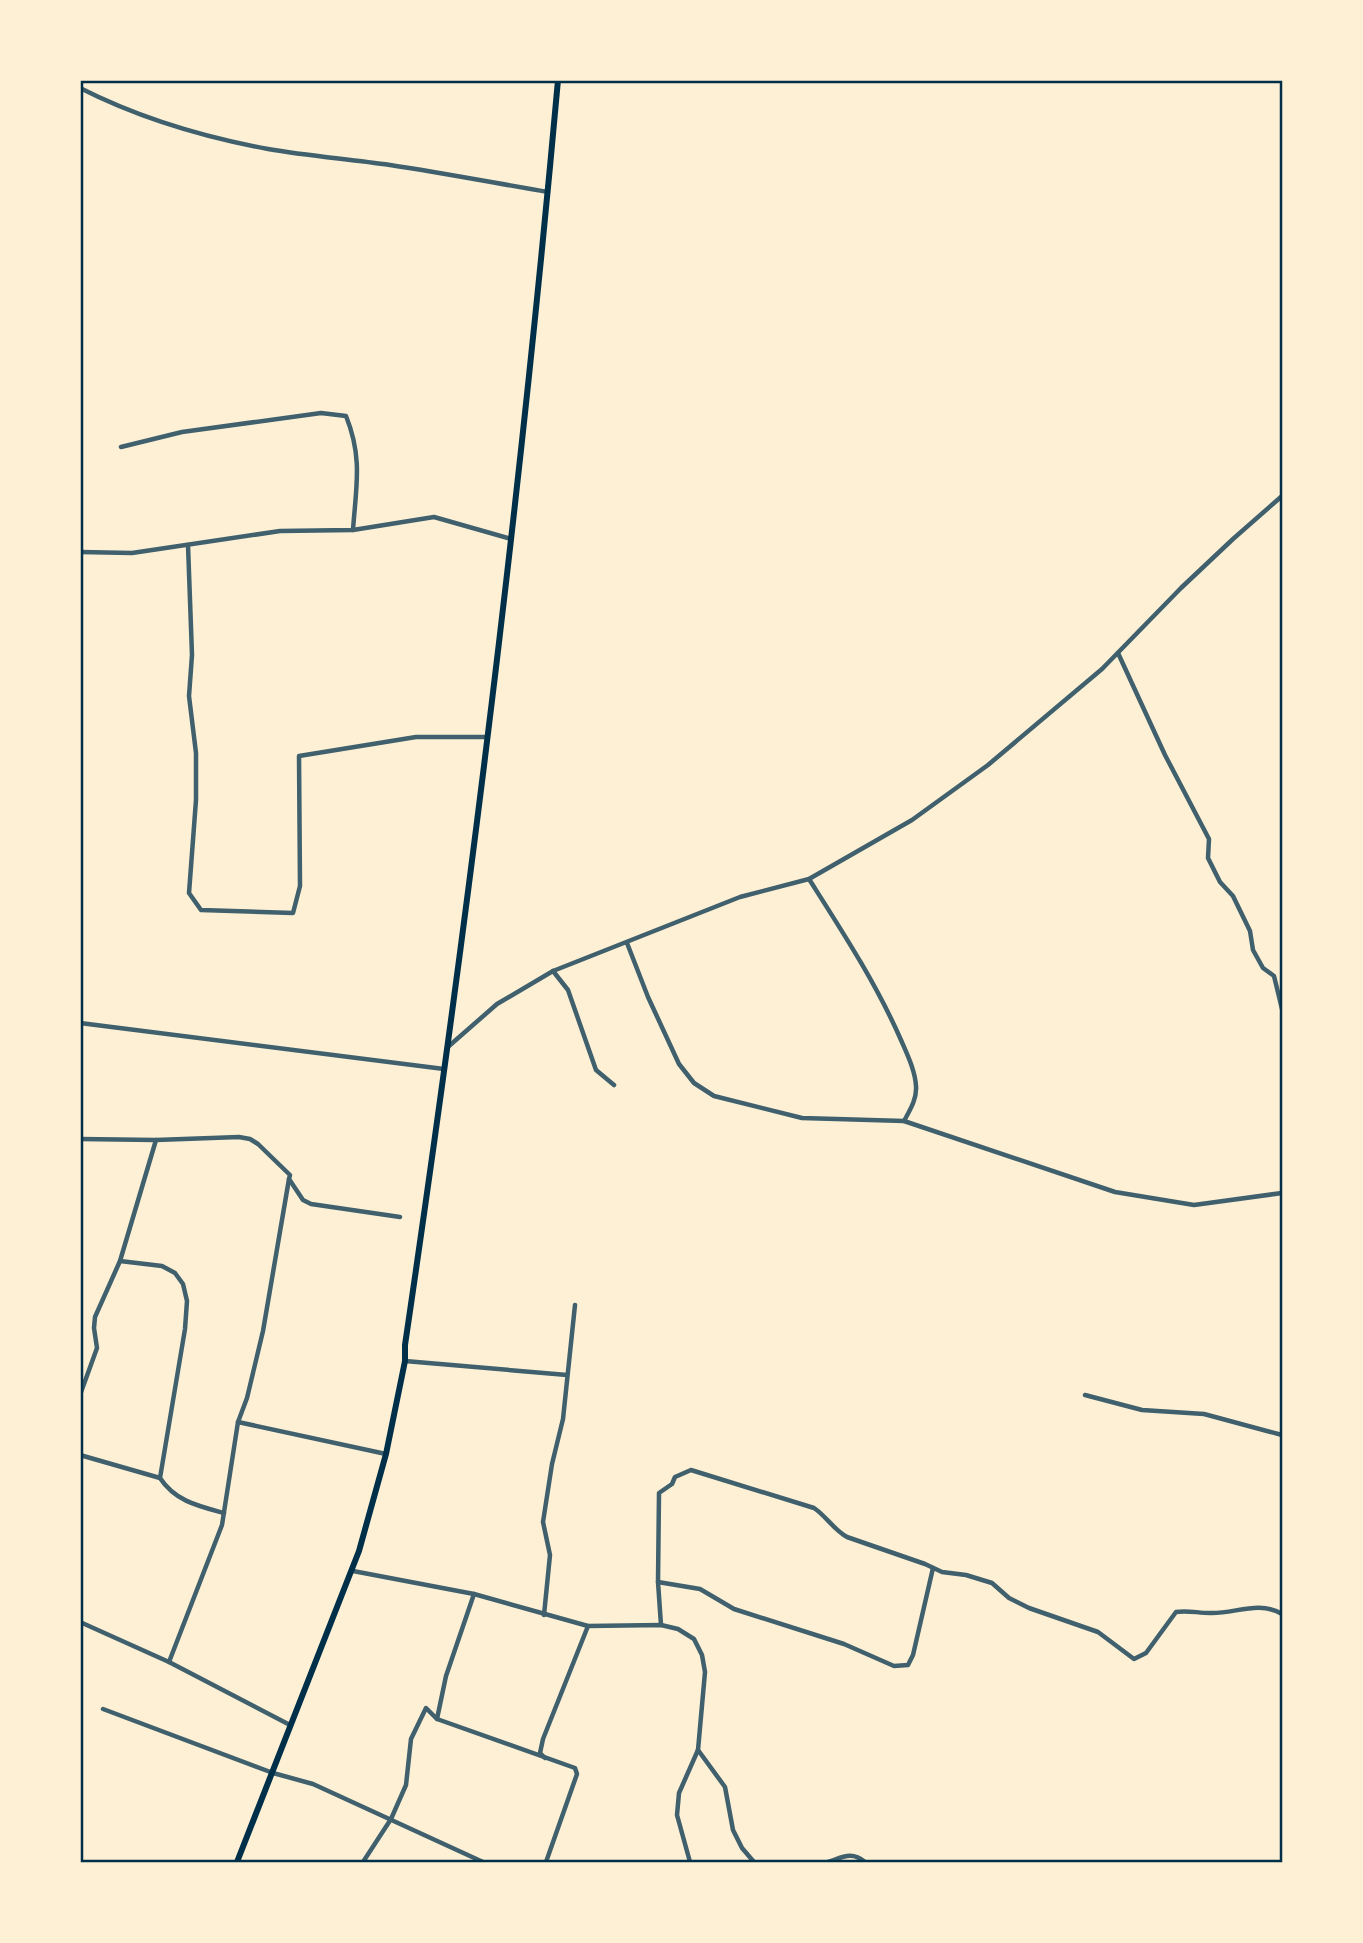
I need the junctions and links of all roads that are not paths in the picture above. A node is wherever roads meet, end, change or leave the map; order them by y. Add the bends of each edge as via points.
1 (558, 80) edge
2 (80, 88) edge
3 (548, 192) junction
4 (121, 447) dead end
5 (1283, 496) edge
6 (353, 530) junction
7 (511, 539) junction
8 (188, 545) junction
9 (80, 552) edge
10 (1118, 653) junction
11 (486, 737) junction
12 (809, 879) junction
13 (627, 943) junction
14 (553, 971) junction
15 (1283, 1009) edge
16 (80, 1023) edge
17 (449, 1046) junction
18 (446, 1069) junction
19 (614, 1084) dead end
20 (904, 1121) junction
21 (80, 1139) edge
22 (156, 1140) junction
23 (289, 1179) junction
24 (1283, 1193) edge
25 (400, 1217) dead end
26 (120, 1261) junction
27 (575, 1305) dead end
28 (405, 1361) junction
29 (567, 1375) junction
30 (80, 1395) edge
31 (1085, 1395) dead end
32 (238, 1422) junction
33 (1283, 1436) edge
34 (386, 1454) junction
35 (80, 1455) edge
36 (160, 1478) junction
37 (224, 1513) junction
38 (933, 1568) junction
39 (353, 1571) junction
40 (658, 1582) junction
41 (474, 1594) junction
42 (1283, 1614) edge
43 (544, 1615) junction
44 (80, 1622) edge
45 (661, 1625) junction
46 (588, 1626) junction
47 (169, 1662) junction
48 (103, 1709) dead end
49 (437, 1719) junction
50 (290, 1725) junction
51 (698, 1751) junction
52 (546, 1758) junction
53 (273, 1773) junction
54 (391, 1819) junction
55 (237, 1863) edge
56 (363, 1863) edge
57 (483, 1863) edge
58 (546, 1863) edge
59 (691, 1863) edge
60 (754, 1863) edge
61 (828, 1863) edge
62 (865, 1863) edge

1 - 3 main road
2 - 3 street via 114,105 189,130 269,149
3 - 7 main road
4 - 6 street via 245,423 321,413 346,416 358,458
5 - 10 street via 1207,563
6 - 7 street via 434,517
6 - 8 street via 280,531
7 - 11 main road
8 - 9 street via 132,553
8 - 11 street via 189,696 196,754 189,893 201,910 293,914 300,886 299,756 416,737
10 - 12 street via 988,765 912,820
10 - 15 street via 1209,839 1214,870 1233,896 1263,968 1274,976
11 - 17 main road
12 - 13 street via 740,897
12 - 20 street via 875,989 911,1063 914,1104
13 - 14 street
13 - 20 street via 679,1064 694,1083 714,1096 802,1118
14 - 17 street via 497,1004
14 - 19 street via 568,990 596,1070
16 - 18 street
17 - 18 main road
18 - 28 main road
20 - 24 street via 1115,1192 1194,1205
21 - 22 street
22 - 23 street via 250,1139 290,1175
22 - 26 street
23 - 25 street via 311,1204
23 - 32 street via 263,1331
26 - 30 street via 95,1317 97,1348
26 - 36 street via 162,1266 175,1273 187,1301
27 - 29 street
28 - 29 street
28 - 34 main road
29 - 43 street via 543,1522 550,1555
31 - 33 street via 1142,1410 1204,1414
32 - 34 street
32 - 37 street
34 - 39 main road
35 - 36 street
36 - 37 street via 177,1497
37 - 47 street
38 - 40 street via 913,1655 902,1667 734,1609 699,1589
38 - 40 street via 847,1537 814,1508 691,1470 674,1477 659,1493
38 - 42 street via 992,1583 1029,1608 1098,1632 1134,1659 1146,1653 1176,1612 1210,1614 1258,1607
39 - 41 street
39 - 50 main road
40 - 45 street
41 - 43 street
41 - 49 street via 446,1676
43 - 46 street
44 - 47 street
45 - 46 street
45 - 51 street via 694,1639 702,1655 705,1672
46 - 52 street via 543,1739 540,1753
47 - 50 street
48 - 53 street
49 - 52 street
49 - 54 street via 426,1708 411,1739 406,1785
50 - 53 main road
51 - 59 street via 679,1793 677,1815
51 - 60 street via 725,1787 733,1830
52 - 58 street via 568,1764 577,1774
53 - 54 street via 313,1784
53 - 55 main road
54 - 56 street
54 - 57 street
61 - 62 street via 848,1855

